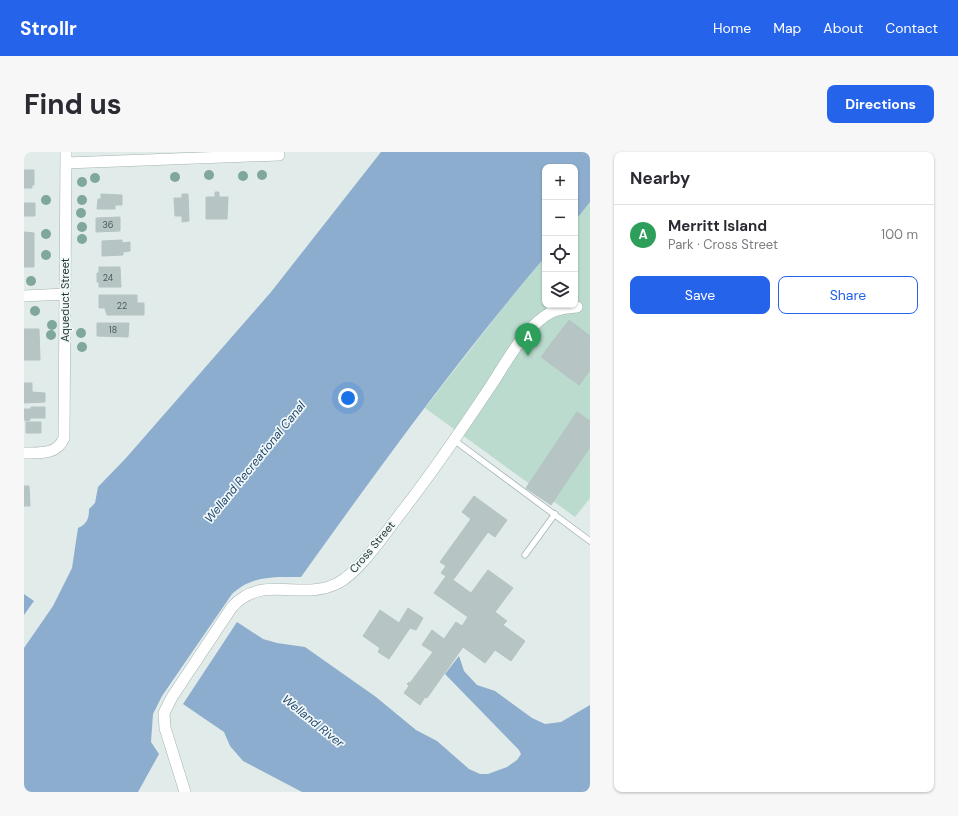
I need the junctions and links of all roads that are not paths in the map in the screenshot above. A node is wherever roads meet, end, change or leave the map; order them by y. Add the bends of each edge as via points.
1 (279, 155) dead end
2 (66, 157) edge
3 (65, 294) junction
4 (24, 296) edge
5 (570, 308) edge
6 (454, 440) junction
7 (24, 453) edge
8 (555, 514) junction
9 (590, 541) edge
10 (525, 555) dead end
11 (185, 792) edge

1 - 2 street
2 - 3 street, Aqueduct Street
3 - 4 street
3 - 7 street, Aqueduct Street via 64,438 60,447 46,452
5 - 6 street, Cross Street via 557,310 534,324
6 - 8 lane
6 - 11 street, Cross Street via 432,473 374,546 344,579 318,589 256,591 243,597 232,607 164,713 165,728
8 - 9 lane
8 - 10 lane

